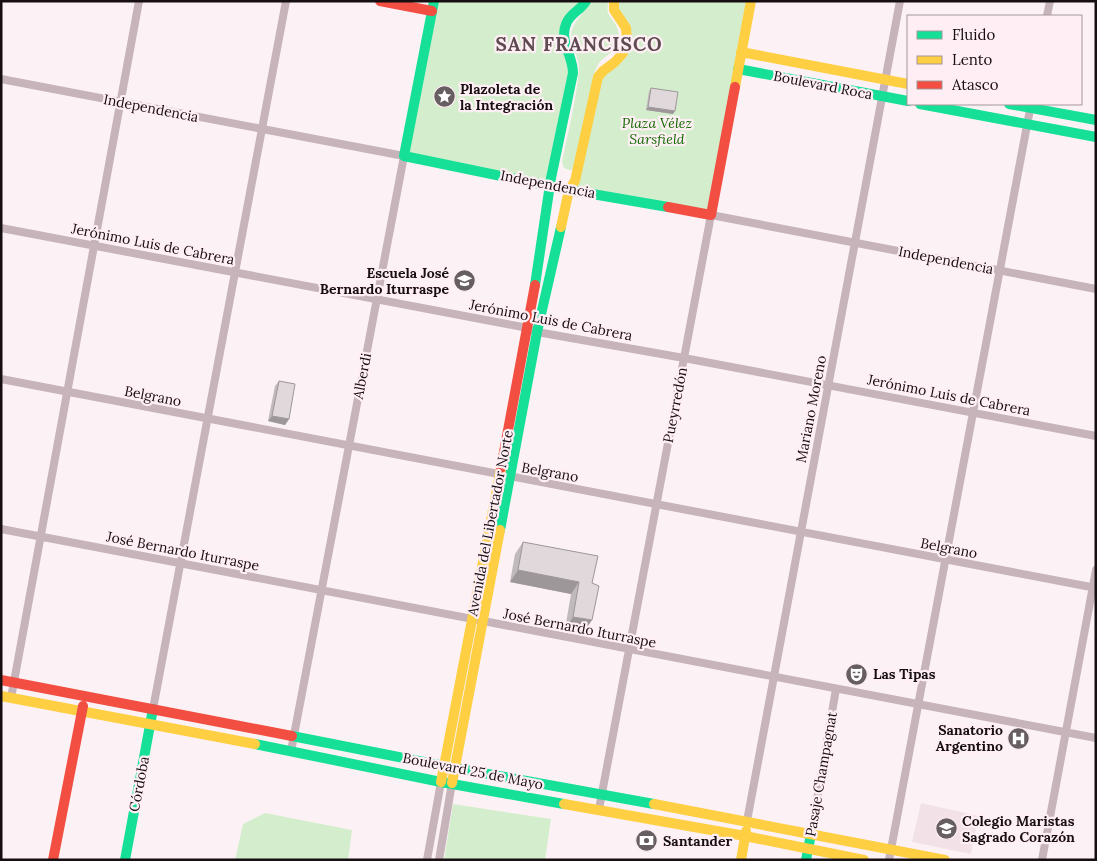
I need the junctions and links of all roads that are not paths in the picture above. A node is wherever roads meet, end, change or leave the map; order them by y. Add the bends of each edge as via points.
1 (139, 1) edge
2 (286, 1) edge
3 (380, 1) edge
4 (586, 1) edge
5 (614, 1) edge
6 (751, 1) edge
7 (900, 1) edge
8 (1050, 1) edge
9 (433, 6) edge
10 (1047, 15) edge
11 (741, 52) junction
12 (738, 69) junction
13 (1, 79) edge
14 (885, 80) junction
15 (907, 84) edge
16 (882, 96) junction
17 (120, 102) junction
18 (907, 102) edge
19 (925, 105) edge
20 (1030, 106) edge
21 (1096, 120) edge
22 (1027, 124) junction
23 (262, 129) junction
24 (1096, 137) edge
25 (404, 156) junction
26 (551, 186) junction
27 (569, 190) junction
28 (710, 215) junction
29 (1, 228) edge
30 (855, 243) junction
31 (94, 245) junction
32 (999, 270) junction
33 (235, 272) junction
34 (1096, 289) edge
35 (377, 299) junction
36 (532, 330) junction
37 (684, 358) junction
38 (1, 379) edge
39 (828, 385) junction
40 (67, 392) junction
41 (973, 413) junction
42 (208, 419) junction
43 (1096, 436) edge
44 (349, 446) junction
45 (505, 476) junction
46 (656, 504) junction
47 (1, 529) edge
48 (800, 532) junction
49 (41, 537) junction
50 (945, 560) junction
51 (181, 563) junction
52 (1096, 570) edge
53 (1094, 588) edge
54 (321, 590) junction
55 (477, 621) junction
56 (629, 649) junction
57 (773, 677) junction
58 (1, 680) edge
59 (14, 682) junction
60 (836, 689) junction
61 (85, 696) junction
62 (6, 697) edge
63 (918, 704) junction
64 (154, 709) junction
65 (82, 711) junction
66 (151, 724) junction
67 (1066, 733) junction
68 (294, 736) junction
69 (1096, 738) edge
70 (291, 751) junction
71 (444, 766) junction
72 (456, 768) junction
73 (441, 782) junction
74 (452, 784) junction
75 (602, 794) junction
76 (599, 810) junction
77 (746, 821) junction
78 (811, 834) junction
79 (745, 836) junction
80 (808, 848) junction
81 (889, 855) edge
82 (53, 860) edge
83 (125, 860) edge
84 (427, 860) edge
85 (439, 860) edge
86 (741, 860) edge
87 (806, 860) edge
88 (864, 860) edge
89 (945, 860) edge
90 (1042, 860) edge

1 - 17 street
2 - 23 street
3 - 9 main road
4 - 26 main road, Avenida del Libertador Norte via 570,16 563,34 566,50 574,65
5 - 27 main road, Avenida del Libertador Norte via 614,10 626,26 627,43 620,58 598,77 575,181
6 - 11 main road, Pueyrredón
7 - 14 street, Mariano Moreno
8 - 10 street
9 - 25 main road, Alberdi
11 - 12 main road, Pueyrredón
11 - 14 main road, Boulevard Roca
12 - 16 main road, Boulevard Roca
12 - 28 main road, Pueyrredón
13 - 17 street, Independencia
14 - 15 main road, Boulevard Roca
14 - 16 street, Mariano Moreno
16 - 18 main road, Boulevard Roca
16 - 30 street, Mariano Moreno
17 - 23 street, Independencia
17 - 31 street
19 - 22 main road
20 - 21 main road
20 - 22 street
22 - 24 main road
22 - 32 street
23 - 25 street, Independencia
23 - 33 street
25 - 26 main road, Independencia
25 - 35 street, Alberdi
26 - 27 main road, Independencia
26 - 36 main road, Avenida del Libertador Norte
27 - 28 main road, Independencia
27 - 36 main road, Avenida del Libertador Norte
28 - 30 street, Independencia
28 - 37 street, Pueyrredón
29 - 31 street, Jerónimo Luis de Cabrera
30 - 32 street, Independencia
30 - 39 street, Mariano Moreno
31 - 33 street, Jerónimo Luis de Cabrera
31 - 40 street
32 - 34 street, Independencia
32 - 41 street
33 - 35 street, Jerónimo Luis de Cabrera
33 - 42 street
35 - 36 street, Jerónimo Luis de Cabrera
35 - 44 street, Alberdi
36 - 37 street, Jerónimo Luis de Cabrera
36 - 45 main road, Avenida del Libertador Norte
37 - 39 street, Jerónimo Luis de Cabrera
37 - 46 street, Pueyrredón
38 - 40 street, Belgrano
39 - 41 street, Jerónimo Luis de Cabrera
39 - 48 street, Mariano Moreno
40 - 42 street, Belgrano
40 - 49 street
41 - 43 street, Jerónimo Luis de Cabrera
41 - 50 street
42 - 44 street, Belgrano
42 - 51 street
44 - 45 street, Belgrano
44 - 54 street, Alberdi
45 - 46 street, Belgrano
45 - 55 main road, Avenida del Libertador Norte
46 - 48 street, Belgrano
46 - 56 street, Pueyrredón
47 - 49 street, José Bernardo Iturraspe
48 - 50 street, Belgrano
48 - 57 street, Mariano Moreno
49 - 51 street, José Bernardo Iturraspe
49 - 59 street
50 - 53 street, Belgrano
50 - 63 street
51 - 54 street, José Bernardo Iturraspe
51 - 64 street
52 - 53 street
53 - 67 street
54 - 55 street, José Bernardo Iturraspe
54 - 68 street, Alberdi
55 - 56 street, José Bernardo Iturraspe
55 - 71 main road, Avenida del Libertador Norte
55 - 72 main road, Avenida del Libertador Norte
56 - 57 street, José Bernardo Iturraspe
56 - 75 street, Pueyrredón
57 - 60 street, José Bernardo Iturraspe
57 - 77 street, Mariano Moreno
58 - 59 main road, Boulevard 25 de Mayo
59 - 61 main road, Boulevard 25 de Mayo
59 - 62 street
60 - 63 street, José Bernardo Iturraspe
60 - 78 street, Pasaje Champagnat
61 - 64 main road, Boulevard 25 de Mayo
61 - 65 main road
62 - 65 main road, Boulevard 25 de Mayo
63 - 67 street, José Bernardo Iturraspe
63 - 81 street
64 - 66 main road, Córdoba
64 - 68 main road, Boulevard 25 de Mayo
65 - 66 main road, Boulevard 25 de Mayo
65 - 82 main road
66 - 70 main road, Boulevard 25 de Mayo
66 - 83 main road, Córdoba
67 - 69 street, José Bernardo Iturraspe
67 - 90 street
68 - 70 street, Alberdi
68 - 71 main road, Boulevard 25 de Mayo
70 - 73 main road, Boulevard 25 de Mayo
71 - 72 main road, Boulevard 25 de Mayo
71 - 73 main road, Avenida del Libertador Norte
72 - 74 main road, Avenida del Libertador Norte
72 - 75 main road, Boulevard 25 de Mayo
73 - 74 main road, Boulevard 25 de Mayo
73 - 84 street, Avenida del Libertador Norte
74 - 76 main road, Boulevard 25 de Mayo
74 - 85 street, Avenida del Libertador Norte
75 - 76 street, Pueyrredón
75 - 77 main road, Boulevard 25 de Mayo
76 - 79 main road, Boulevard 25 de Mayo
77 - 78 main road, Boulevard 25 de Mayo
77 - 79 main road
78 - 80 main road, Pasaje Champagnat
78 - 81 main road, Boulevard 25 de Mayo
79 - 80 main road, Boulevard 25 de Mayo
79 - 86 main road
80 - 87 main road, Pasaje Champagnat
80 - 88 main road, Boulevard 25 de Mayo
81 - 89 main road, Boulevard 25 de Mayo

